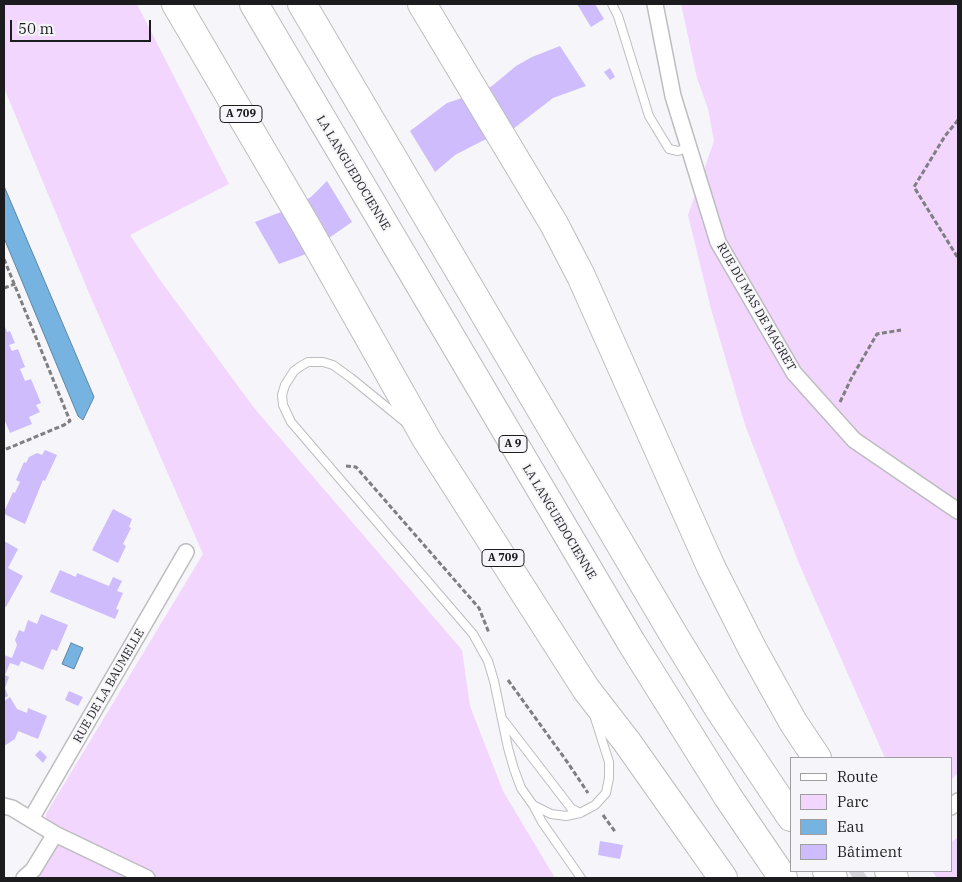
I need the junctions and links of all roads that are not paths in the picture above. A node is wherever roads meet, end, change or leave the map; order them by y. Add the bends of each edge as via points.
1 (176, 4) edge
2 (254, 4) edge
3 (302, 4) edge
4 (612, 4) edge
5 (655, 4) edge
6 (425, 6) edge
7 (688, 148) junction
8 (427, 440) junction
9 (958, 511) edge
10 (186, 552) dead end
11 (586, 689) junction
12 (503, 719) junction
13 (816, 757) edge
14 (533, 805) junction
15 (4, 806) edge
16 (580, 813) junction
17 (790, 816) edge
18 (31, 819) junction
19 (55, 834) junction
20 (24, 878) edge
21 (147, 878) edge
22 (581, 878) edge
23 (723, 878) edge
24 (783, 878) edge

1 - 8 highway, A 709
2 - 24 highway, LA LANGUEDOCIENNE / A 9 via 635,650
3 - 17 highway via 680,645
4 - 7 lane via 649,116 669,149
5 - 7 street, RUE DU MAS DE MAGRET via 672,96
6 - 13 highway via 554,224 711,567 753,650
7 - 9 street, RUE DU MAS DE MAGRET via 718,242 794,373 854,440
8 - 11 highway, A 709
8 - 12 lane via 333,365 308,362 294,371 285,385 283,405 291,422 473,634 488,661
10 - 18 street, RUE DE LA BAUMELLE
11 - 16 lane via 608,762 609,778 606,793 595,805
11 - 23 highway, A 709
12 - 14 lane via 514,769 521,788
12 - 16 lane via 571,808
14 - 16 lane via 551,814 566,816
14 - 22 lane
15 - 18 street
18 - 19 street
19 - 20 street via 33,870
19 - 21 street

